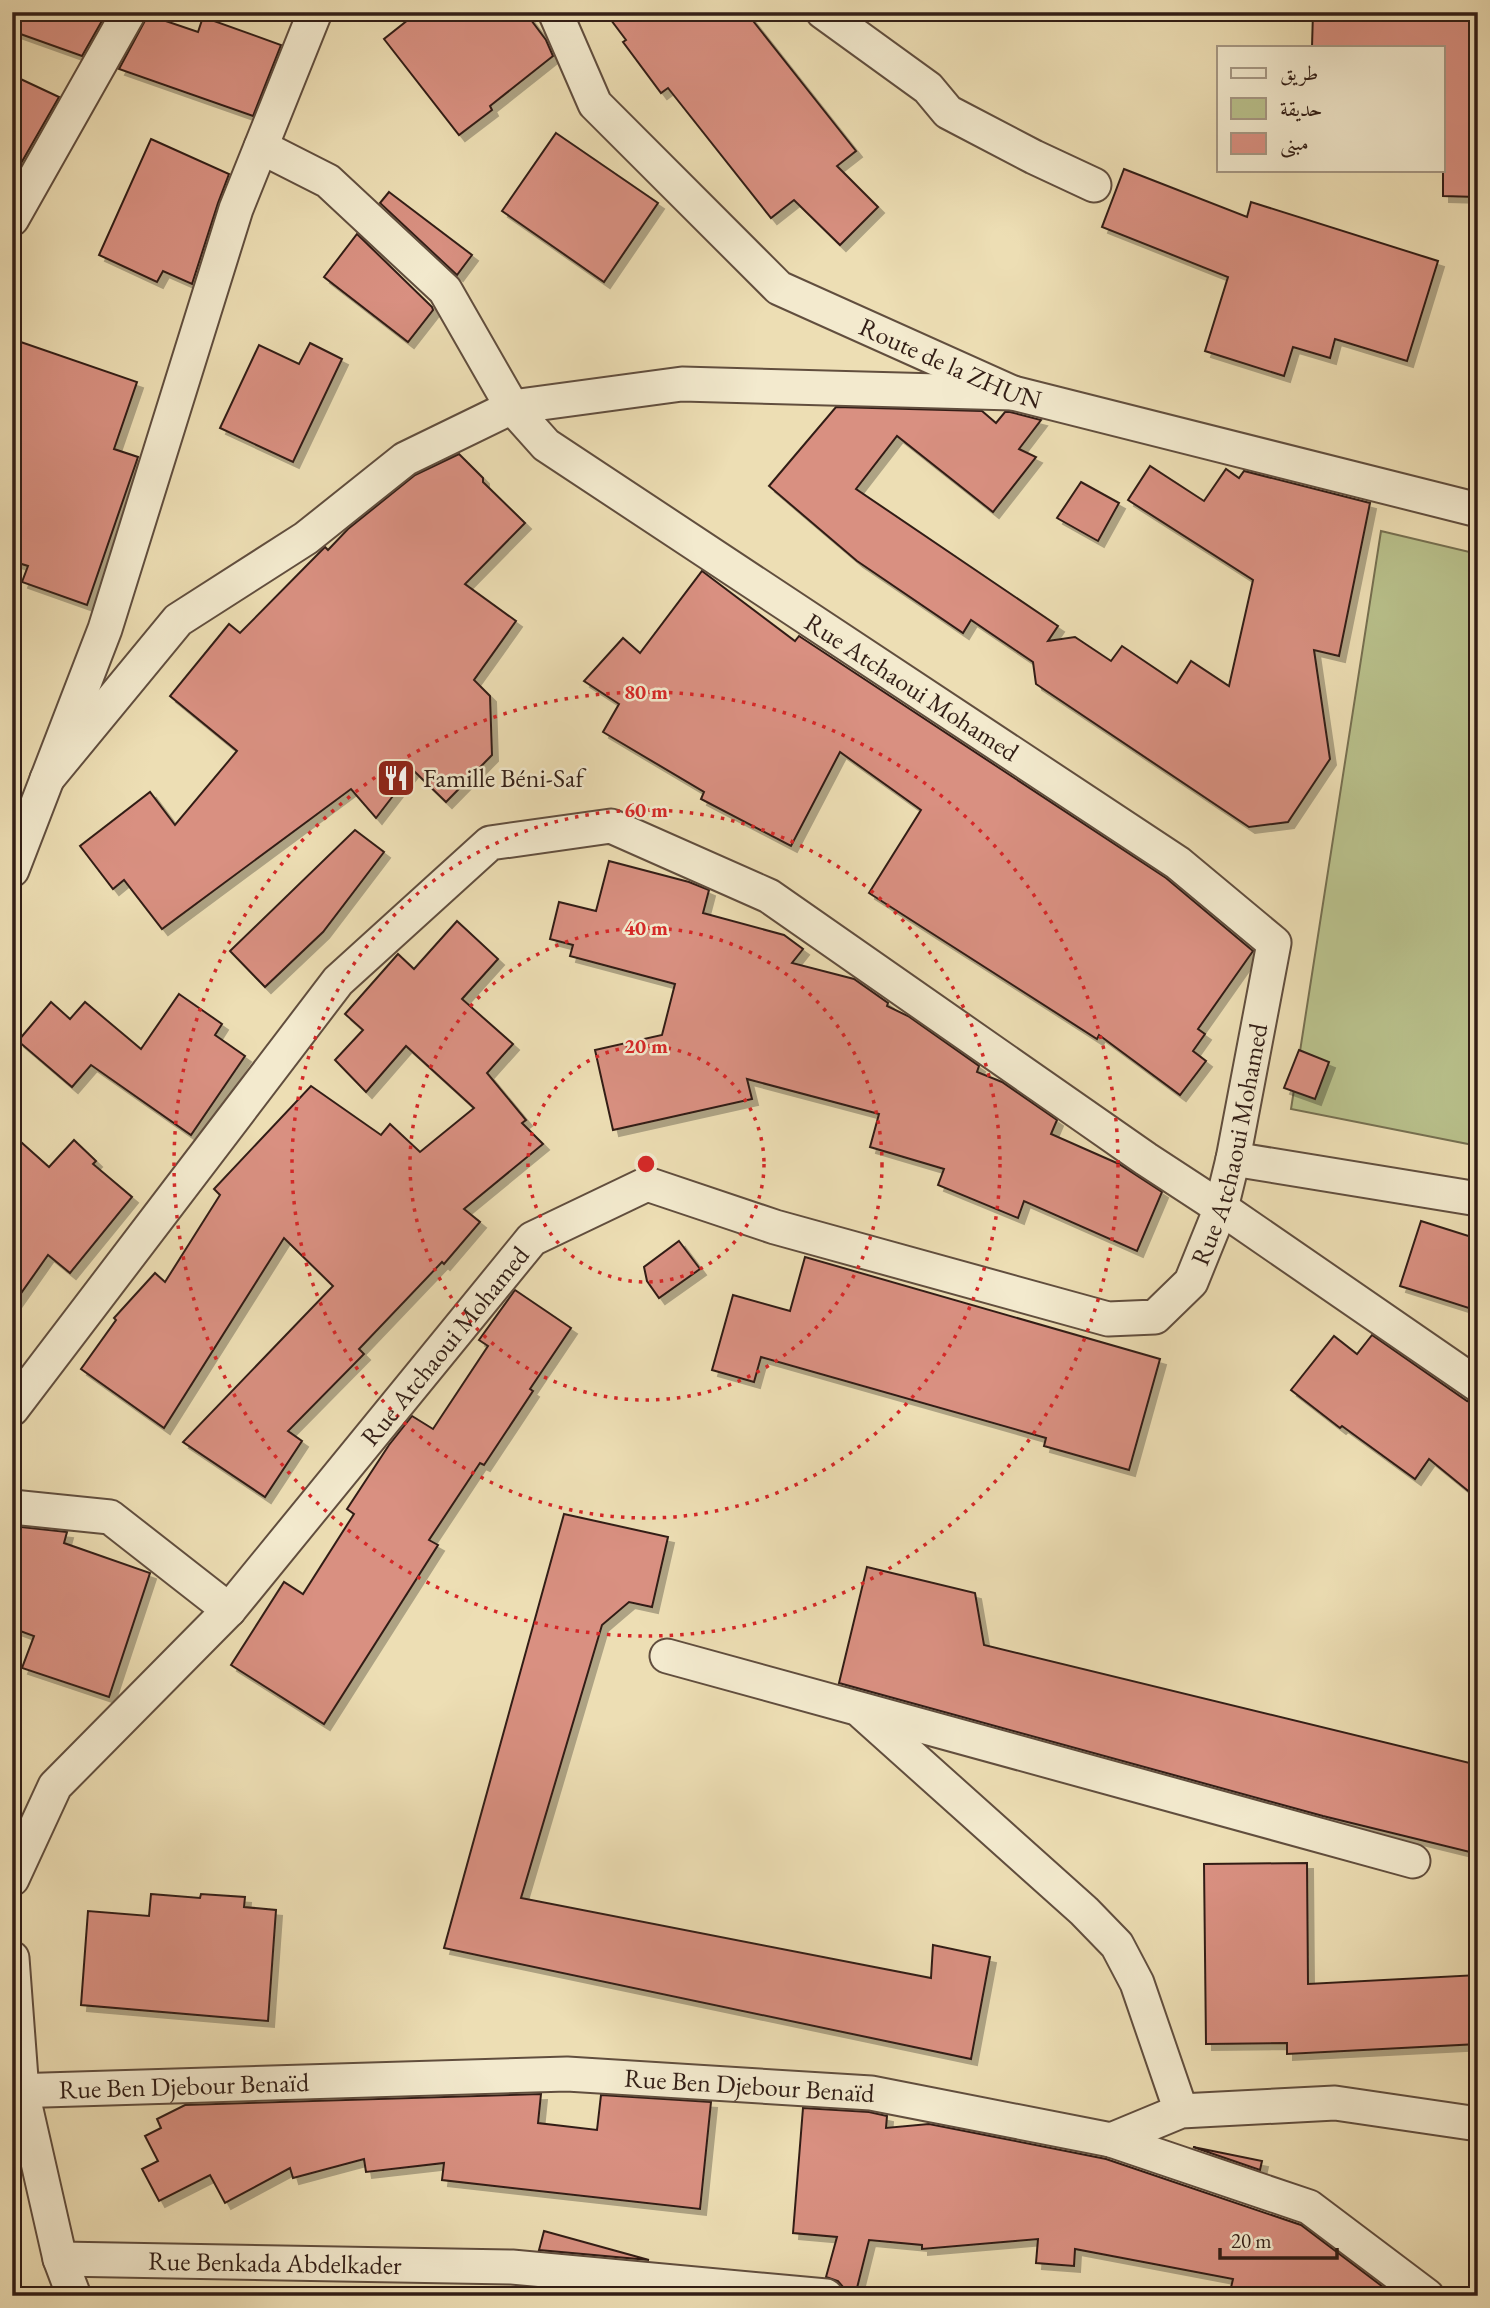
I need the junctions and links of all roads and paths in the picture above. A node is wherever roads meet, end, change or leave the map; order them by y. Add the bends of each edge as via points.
1 (129, 12) edge
2 (315, 12) edge
3 (555, 12) edge
4 (823, 12) edge
5 (261, 147) junction
6 (1094, 185) dead end
7 (12, 219) edge
8 (1013, 393) junction
9 (512, 407) junction
10 (1478, 510) edge
11 (47, 779) junction
12 (12, 870) edge
13 (1233, 1159) junction
14 (1478, 1199) edge
15 (1221, 1208) junction
16 (1478, 1385) edge
17 (12, 1409) edge
18 (12, 1507) edge
19 (229, 1610) junction
20 (667, 1656) dead end
21 (858, 1709) junction
22 (1413, 1861) dead end
23 (12, 1879) edge
24 (12, 1958) edge
25 (17, 2092) edge
26 (1181, 2112) junction
27 (1478, 2124) edge
28 (1111, 2140) junction
29 (60, 2259) junction
30 (74, 2296) edge
31 (827, 2296) edge
32 (1427, 2296) edge

1 - 7 street
2 - 5 street
3 - 8 street, Route de la ZHUN via 595,104 779,288
4 - 6 street via 928,88 948,113
5 - 9 street, Rue Atchaoui Mohamed via 328,181 445,290
5 - 11 street via 236,209 105,629
8 - 9 street via 682,384
8 - 10 street, Route de la ZHUN
9 - 11 street via 405,459 306,538 178,620
9 - 13 street, Rue Atchaoui Mohamed via 546,445 1178,863 1275,943
11 - 12 street
13 - 14 street
13 - 15 street, Rue Atchaoui Mohamed
15 - 16 street
15 - 17 street via 769,896 611,826 490,843 338,981
15 - 19 street, Rue Atchaoui Mohamed via 1191,1282 1182,1291 1155,1317 1108,1319 775,1227 647,1184 532,1239
18 - 19 street via 110,1517
19 - 23 street, Rue Atchaoui Mohamed via 55,1786
20 - 21 street
21 - 22 street
21 - 26 street via 1117,1945 1137,1983
24 - 25 street
25 - 28 street, Rue Ben Djebour Benaïd via 566,2074 871,2094
25 - 29 street
26 - 27 street via 1335,2103
26 - 28 street
28 - 32 street via 1310,2207
29 - 30 street
29 - 31 street, Rue Benkada Abdelkader via 512,2267

